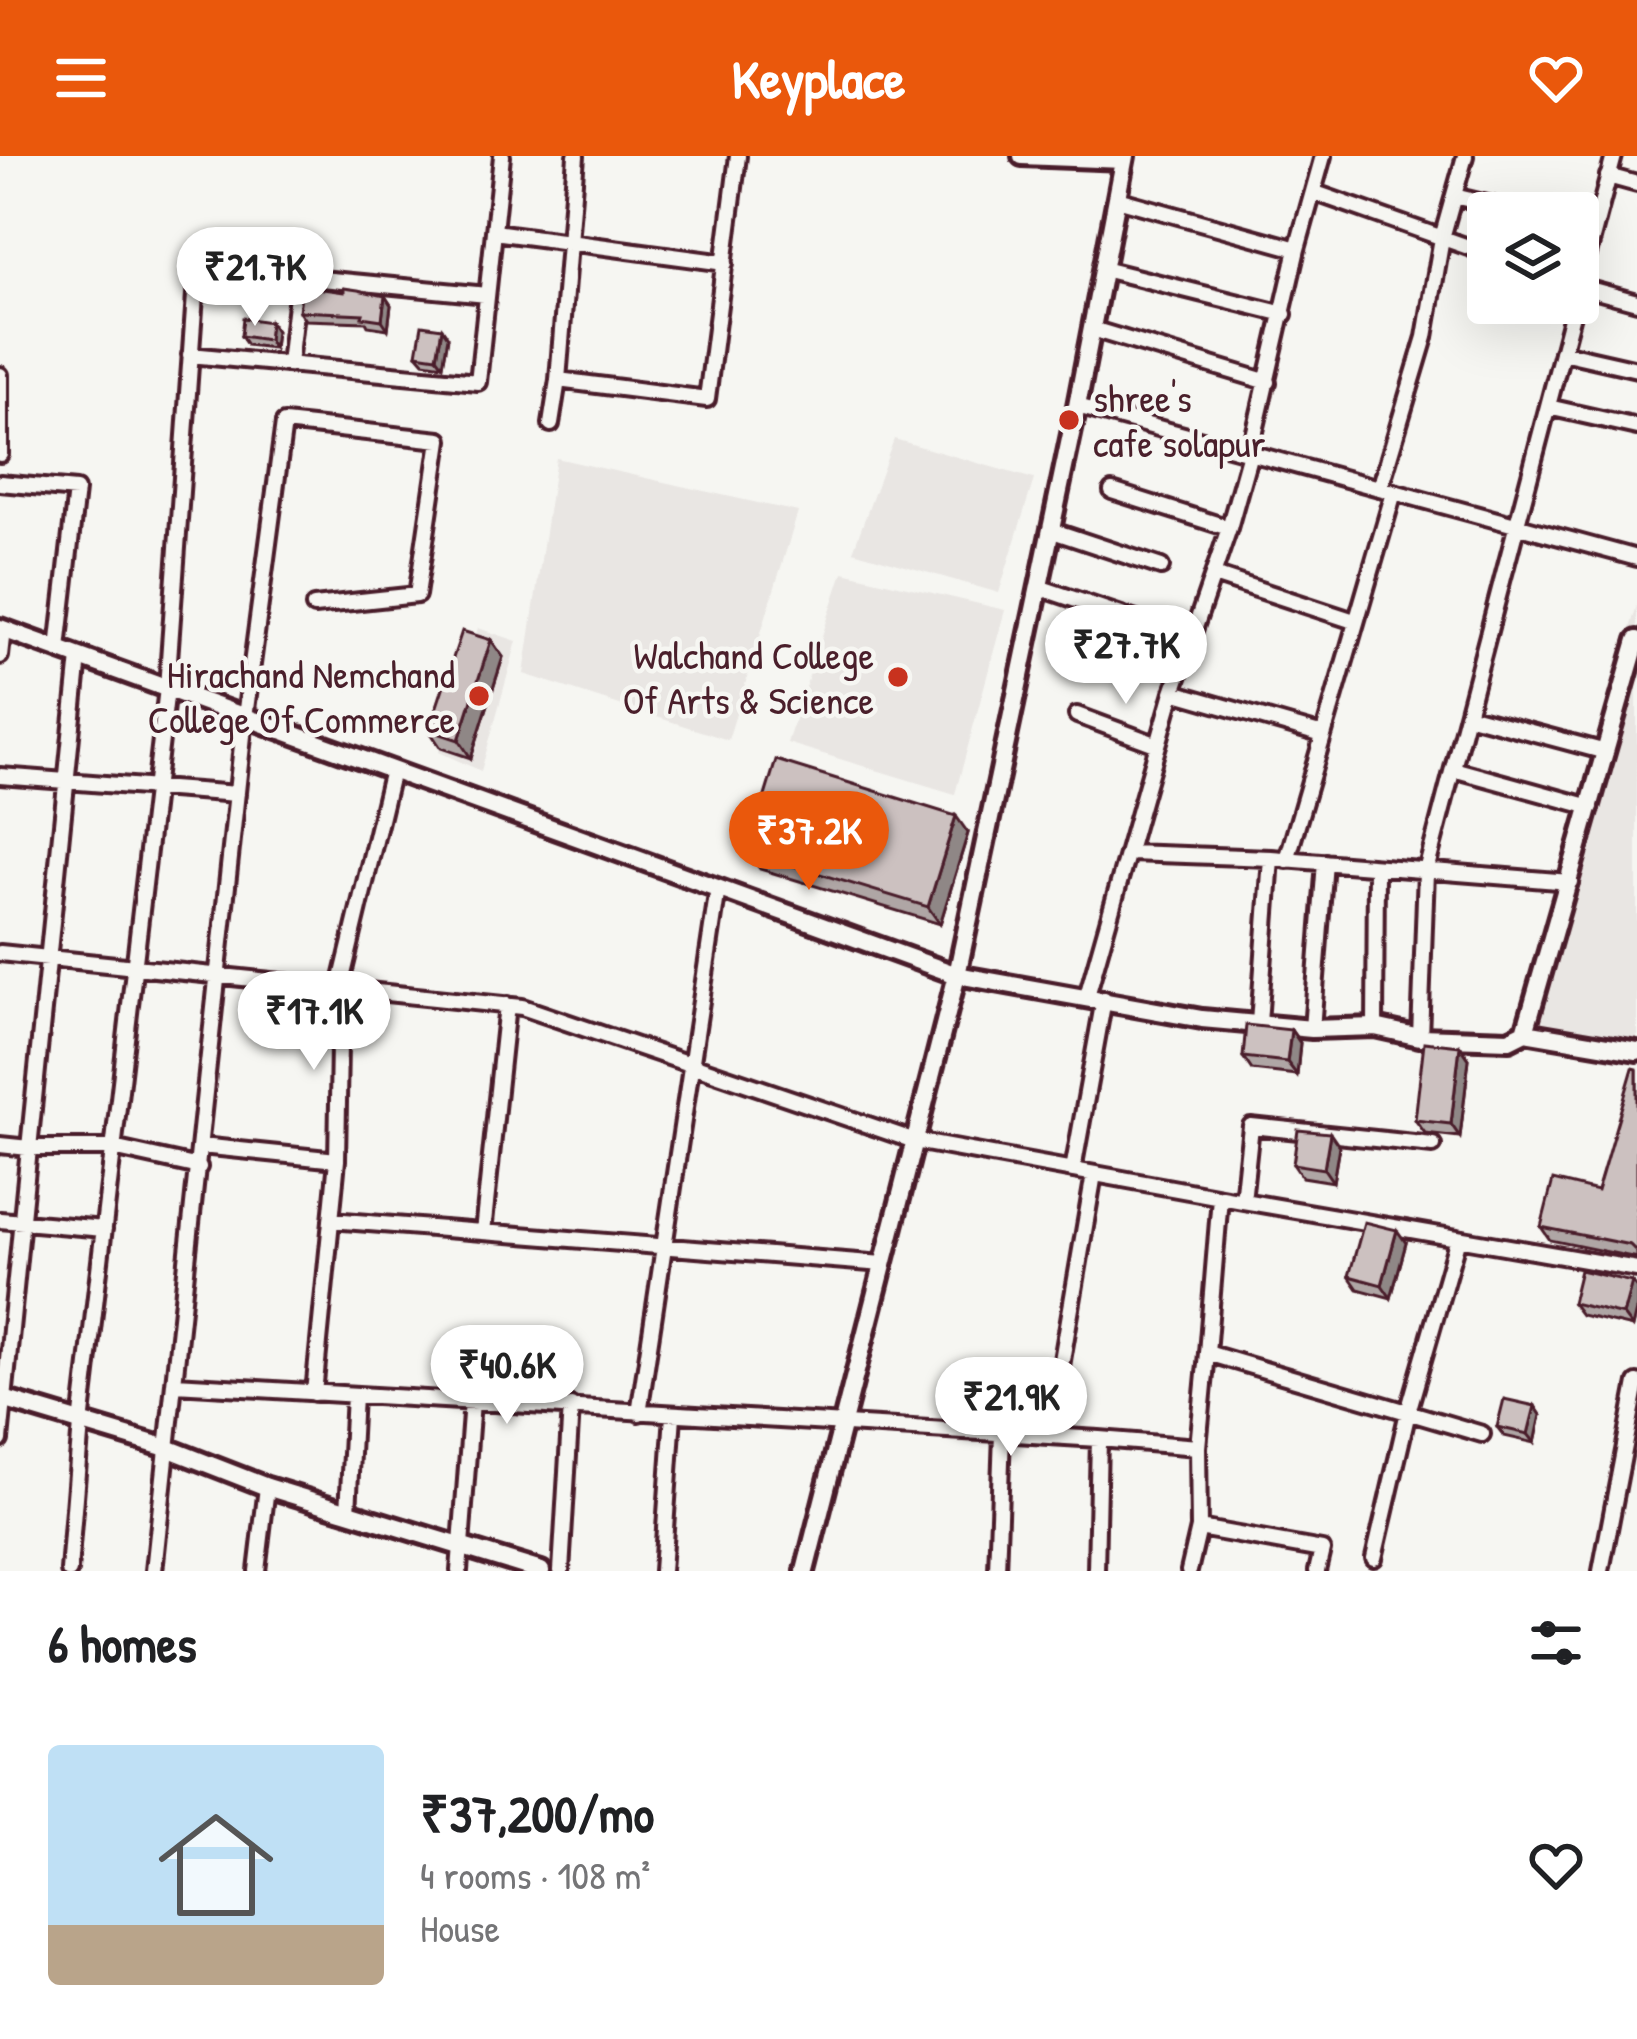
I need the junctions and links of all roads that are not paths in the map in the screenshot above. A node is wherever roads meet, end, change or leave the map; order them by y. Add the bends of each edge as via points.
1 (502, 156) edge
2 (576, 156) edge
3 (738, 156) edge
4 (1022, 156) edge
5 (1323, 156) edge
6 (1465, 156) edge
7 (1614, 156) edge
8 (1060, 157) edge
9 (1125, 158) edge
10 (1608, 176) junction
11 (1637, 184) edge
12 (1313, 192) junction
13 (1454, 196) junction
14 (1467, 199) edge
15 (1117, 200) junction
16 (1599, 212) edge
17 (494, 232) junction
18 (1442, 238) junction
19 (569, 242) junction
20 (1467, 247) edge
21 (1297, 248) junction
22 (724, 263) junction
23 (1103, 268) junction
24 (299, 277) junction
25 (1599, 293) edge
26 (488, 295) junction
27 (1637, 302) edge
28 (1284, 314) junction
29 (1569, 324) edge
30 (1092, 329) junction
31 (1562, 352) junction
32 (190, 355) junction
33 (289, 364) junction
34 (1637, 370) edge
35 (0, 375) edge
36 (557, 380) junction
37 (1268, 382) junction
38 (1077, 406) junction
39 (1548, 407) junction
40 (550, 424) dead end
41 (1637, 427) edge
42 (1250, 453) junction
43 (0, 454) edge
44 (0, 483) edge
45 (1387, 490) junction
46 (1112, 491) dead end
47 (1517, 525) junction
48 (1229, 528) junction
49 (1049, 530) junction
50 (1637, 558) edge
51 (1161, 567) dead end
52 (1214, 574) junction
53 (1038, 586) junction
54 (314, 605) dead end
55 (1354, 621) junction
56 (1, 628) edge
57 (1192, 639) junction
58 (1637, 640) edge
59 (58, 649) junction
60 (0, 656) edge
61 (80, 657) junction
62 (167, 688) junction
63 (1172, 692) junction
64 (1077, 715) dead end
65 (1467, 715) junction
66 (245, 717) junction
67 (1323, 735) junction
68 (1158, 745) junction
69 (1606, 752) junction
70 (1453, 769) junction
71 (392, 770) junction
72 (0, 776) edge
73 (67, 780) junction
74 (155, 789) junction
75 (237, 794) junction
76 (1591, 807) junction
77 (1129, 853) junction
78 (1279, 859) junction
79 (1325, 862) junction
80 (1376, 869) junction
81 (1426, 871) junction
82 (1570, 882) junction
83 (718, 888) junction
84 (0, 953) edge
85 (49, 958) junction
86 (134, 967) junction
87 (219, 975) junction
88 (957, 975) junction
89 (340, 987) junction
90 (1096, 997) junction
91 (506, 1005) junction
92 (1259, 1023) junction
93 (1375, 1027) junction
94 (1312, 1029) junction
95 (1525, 1032) junction
96 (1420, 1036) junction
97 (1637, 1051) edge
98 (690, 1062) junction
99 (915, 1141) junction
100 (0, 1144) edge
101 (1433, 1145) dead end
102 (201, 1146) junction
103 (29, 1148) junction
104 (113, 1148) junction
105 (337, 1160) junction
106 (199, 1167) junction
107 (1073, 1170) junction
108 (1094, 1174) junction
109 (1220, 1197) junction
110 (1243, 1201) junction
111 (0, 1220) edge
112 (331, 1220) junction
113 (22, 1221) junction
114 (104, 1229) junction
115 (483, 1232) junction
116 (1458, 1238) junction
117 (664, 1246) junction
118 (884, 1264) junction
119 (1637, 1268) edge
120 (1207, 1353) junction
121 (1637, 1383) edge
122 (175, 1384) junction
123 (314, 1393) junction
124 (354, 1395) junction
125 (2, 1398) edge
126 (472, 1401) junction
127 (571, 1406) junction
128 (1408, 1412) junction
129 (639, 1413) junction
130 (673, 1415) junction
131 (81, 1424) junction
132 (842, 1426) junction
133 (1002, 1434) junction
134 (1482, 1434) dead end
135 (1049, 1436) junction
136 (1099, 1439) junction
137 (0, 1441) edge
138 (1198, 1447) junction
139 (167, 1448) junction
140 (266, 1487) junction
141 (348, 1512) junction
142 (1199, 1528) junction
143 (461, 1547) junction
144 (1374, 1558) dead end
145 (69, 1571) edge
146 (154, 1571) edge
147 (257, 1571) edge
148 (460, 1571) edge
149 (541, 1571) edge
150 (562, 1571) edge
151 (662, 1571) edge
152 (805, 1571) edge
153 (997, 1571) edge
154 (1096, 1571) edge
155 (1189, 1571) edge
156 (1317, 1571) edge
157 (1600, 1571) edge

1 - 17 street
2 - 19 street
3 - 22 street
4 - 8 street
5 - 12 street
6 - 13 street
7 - 10 street
8 - 9 street
9 - 15 street
10 - 11 street
10 - 16 street
12 - 18 street
12 - 21 street
13 - 14 street
13 - 18 street
15 - 21 street
15 - 23 street
17 - 19 street
17 - 26 street
18 - 20 street
18 - 45 street
19 - 22 street
19 - 36 street
21 - 28 street
22 - 36 street via 707,399
23 - 28 street
23 - 30 street
24 - 26 street
24 - 32 street via 197,266
24 - 33 street
25 - 27 street
26 - 33 street via 478,382
28 - 37 street
29 - 31 street
30 - 37 street
30 - 38 street
31 - 34 street
31 - 39 street
32 - 33 street
32 - 62 street
35 - 43 street
36 - 40 street
37 - 42 street
38 - 42 street
38 - 49 street
39 - 41 street
39 - 47 street
42 - 45 street
42 - 48 street
44 - 59 street via 76,490
45 - 47 street
45 - 55 street
46 - 48 street
47 - 50 street
47 - 65 street
48 - 52 street
49 - 51 street
49 - 53 street
52 - 55 street
52 - 57 street
53 - 57 street
53 - 88 street
54 - 66 street via 417,595 440,440 284,423
55 - 67 street
56 - 59 street
56 - 60 street
57 - 63 street
58 - 69 street
59 - 61 street
61 - 62 street
61 - 73 street
62 - 66 street
62 - 74 street
63 - 67 street
63 - 68 street
64 - 68 street
65 - 69 street
65 - 70 street
66 - 71 street
66 - 75 street
67 - 78 street
68 - 77 street
69 - 76 street
70 - 76 street
70 - 81 street
71 - 83 street
71 - 89 street
72 - 73 street
73 - 74 street
73 - 85 street
74 - 75 street
74 - 86 street
75 - 87 street
76 - 82 street
77 - 78 street
77 - 90 street
78 - 79 street
78 - 92 street
79 - 80 street
79 - 94 street
80 - 81 street
80 - 93 street
81 - 82 street
81 - 96 street
82 - 95 street
83 - 88 street
83 - 98 street
84 - 85 street
85 - 86 street
85 - 103 street
86 - 87 street
86 - 104 street
87 - 89 street
87 - 102 street
88 - 90 street
88 - 99 street
89 - 91 street
89 - 105 street
90 - 92 street
90 - 107 street
91 - 98 street
91 - 115 street
92 - 94 street
93 - 94 street
93 - 96 street
95 - 96 street via 1509,1040
95 - 97 street
98 - 99 street
98 - 117 street
99 - 107 street
99 - 118 street
100 - 103 street
101 - 110 street via 1251,1126
102 - 105 street
102 - 106 street
103 - 104 street
103 - 113 street
104 - 106 street
104 - 114 street
105 - 112 street
106 - 122 street
107 - 108 street
108 - 109 street
108 - 135 street
109 - 110 street
109 - 120 street
110 - 116 street
111 - 113 street
112 - 115 street
112 - 123 street
113 - 114 street
113 - 125 street
114 - 131 street
115 - 117 street
116 - 119 street
116 - 128 street
117 - 118 street
117 - 129 street
118 - 132 street
120 - 128 street
120 - 138 street
121 - 157 street
122 - 123 street
122 - 139 street
123 - 124 street
124 - 126 street
124 - 141 street
125 - 131 street
125 - 137 street
126 - 127 street
126 - 143 street
127 - 129 street
127 - 150 street
128 - 134 street
128 - 144 street
129 - 130 street
130 - 132 street
130 - 151 street
131 - 139 street
131 - 145 street
132 - 133 street
132 - 152 street
133 - 135 street
133 - 153 street
135 - 136 street
136 - 138 street
136 - 154 street
138 - 142 street
139 - 140 street
139 - 146 street
140 - 141 street
140 - 147 street
141 - 143 street
142 - 155 street
142 - 156 street via 1322,1550
143 - 148 street
143 - 149 street

